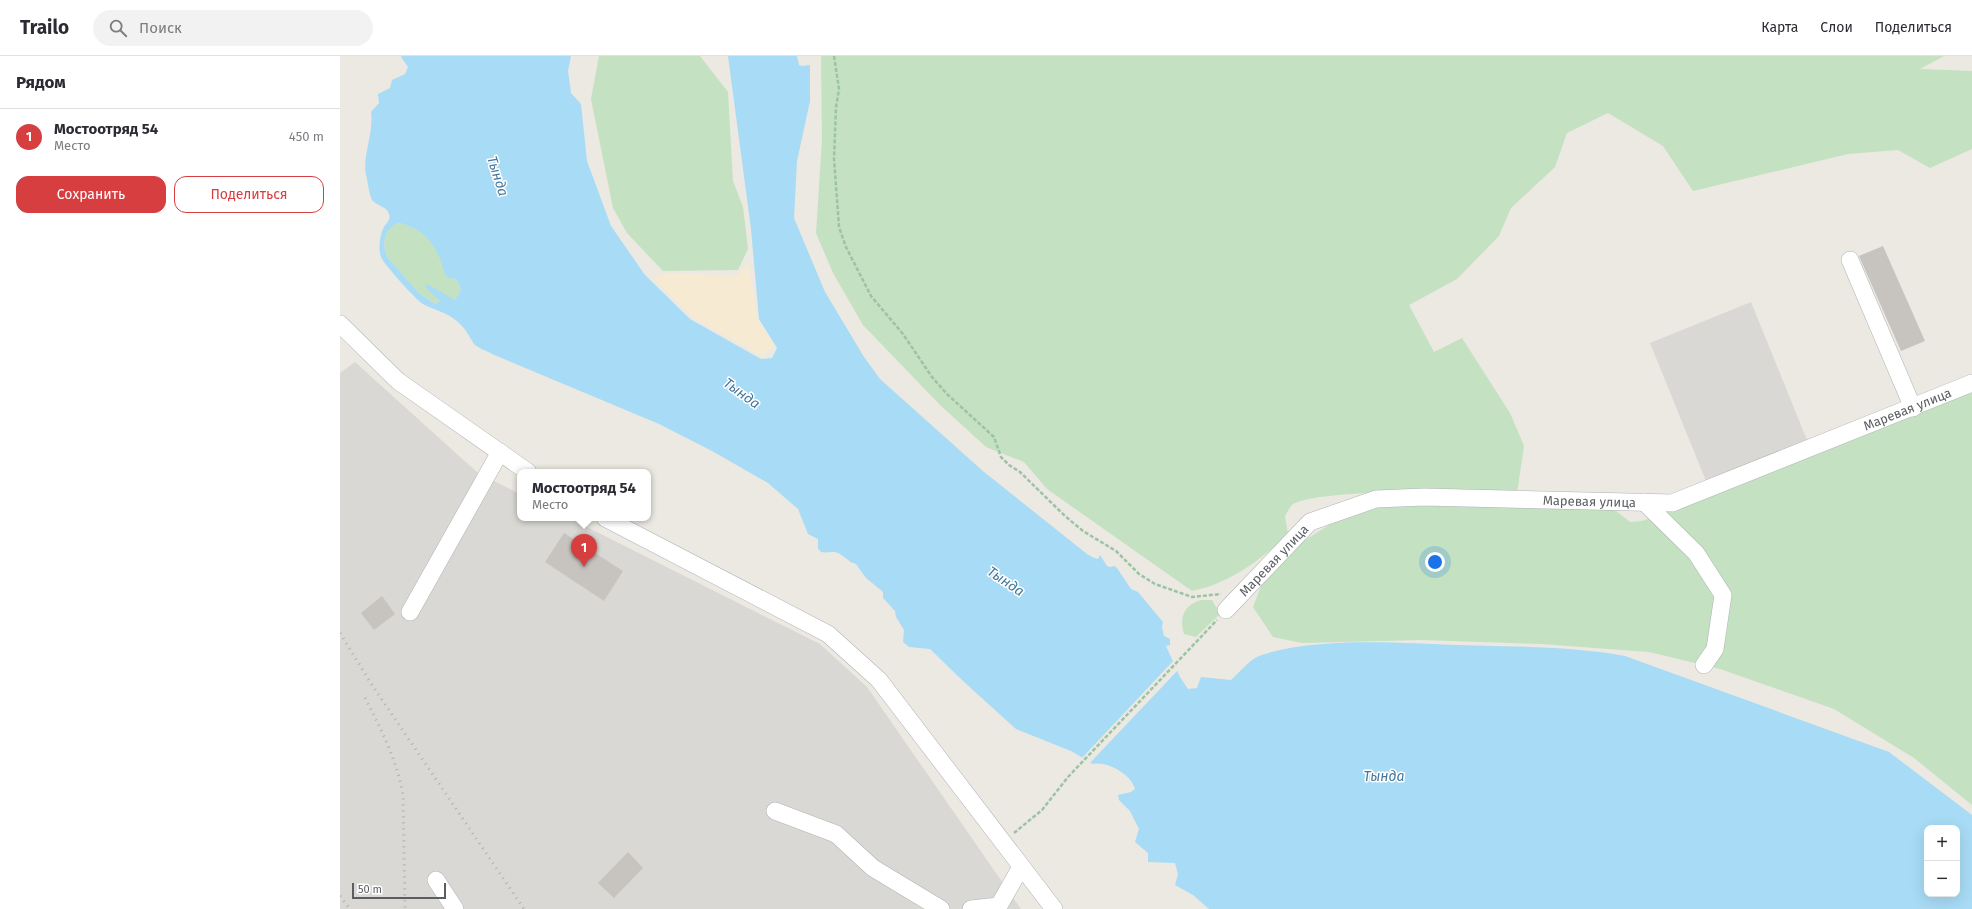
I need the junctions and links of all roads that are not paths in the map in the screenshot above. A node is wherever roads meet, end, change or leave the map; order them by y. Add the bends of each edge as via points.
1 (1850, 260) dead end
2 (340, 324) edge
3 (1972, 383) edge
4 (1913, 408) junction
5 (500, 452) junction
6 (524, 469) edge
7 (1644, 502) junction
8 (610, 521) edge
9 (1226, 610) road end
10 (410, 612) dead end
11 (1704, 665) dead end
12 (775, 811) dead end
13 (1021, 867) junction
14 (436, 880) dead end
15 (998, 907) edge
16 (455, 909) edge
17 (941, 909) edge
18 (971, 909) edge
19 (1054, 909) edge

1 - 4 street
2 - 5 street via 398,381
3 - 4 street, Маревая улица
4 - 7 street, Маревая улица via 1672,503
5 - 6 street
5 - 10 street
7 - 9 street, Маревая улица via 1424,497 1376,499 1310,522
7 - 11 street via 1696,553 1722,595 1715,649
8 - 13 street via 828,634 879,680
12 - 17 street via 836,834 873,868
13 - 15 street
13 - 19 street
14 - 16 street
15 - 18 street

